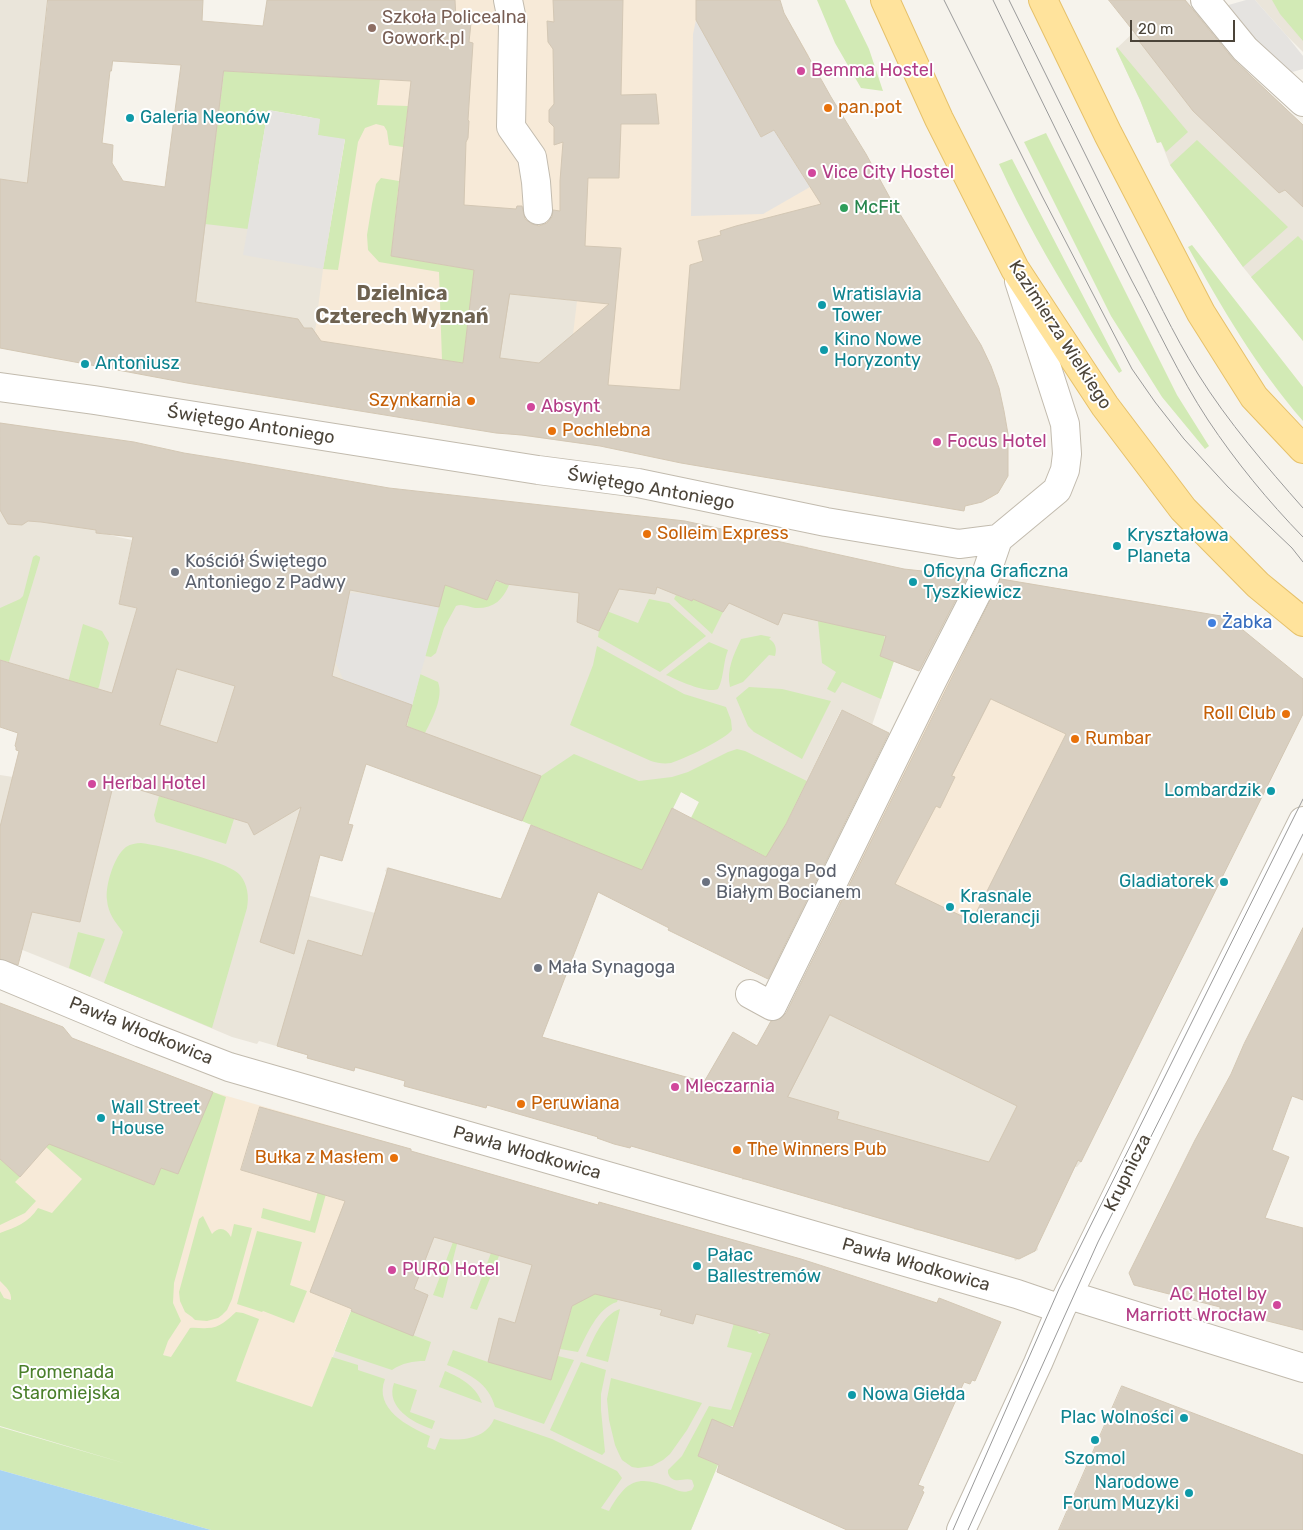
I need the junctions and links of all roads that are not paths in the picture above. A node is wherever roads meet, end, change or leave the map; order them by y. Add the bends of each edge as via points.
1 (508, 0) edge
2 (885, 0) edge
3 (1043, 0) edge
4 (1206, 0) edge
5 (1303, 102) edge
6 (538, 210) dead end
7 (1015, 269) junction
8 (0, 387) edge
9 (1303, 450) edge
10 (998, 539) junction
11 (1303, 622) edge
12 (1303, 820) edge
13 (0, 974) edge
14 (750, 994) dead end
15 (1065, 1302) junction
16 (1303, 1368) edge
17 (961, 1530) edge

1 - 6 street via 513,26 511,127 532,157
2 - 7 main road, Kazimierza Wielkiego via 939,118
3 - 9 main road via 1201,313 1254,397
4 - 5 street via 1245,49
7 - 10 street via 1066,424 1067,454 1057,490
7 - 11 main road, Kazimierza Wielkiego via 1105,406 1183,508 1258,585
8 - 10 street, Świętego Antoniego via 638,484 826,522 959,544
10 - 14 street via 985,577 772,1006
12 - 15 street, Krupnicza
13 - 15 street, Pawła Włodkowica via 238,1070 1017,1294
15 - 16 street
15 - 17 street, Krupnicza

